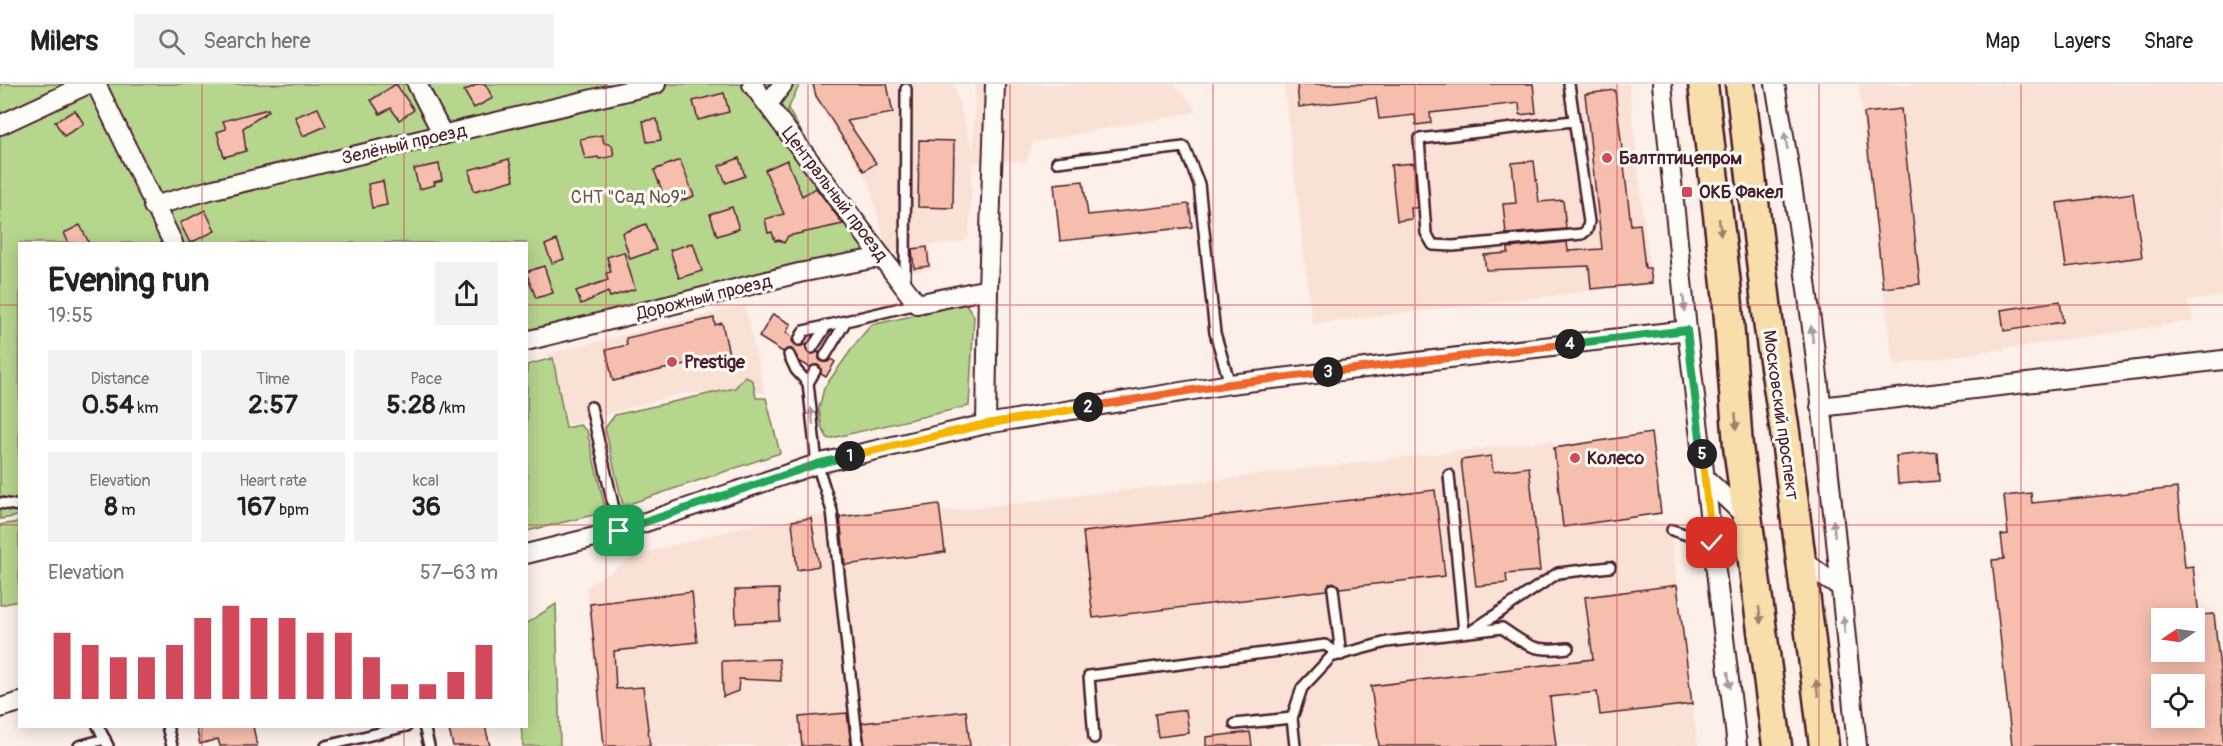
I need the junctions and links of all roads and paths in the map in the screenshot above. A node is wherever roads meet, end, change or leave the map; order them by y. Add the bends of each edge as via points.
1 (88, 84) edge
2 (96, 84) edge
3 (417, 84) edge
4 (656, 84) edge
5 (752, 84) edge
6 (783, 84) edge
7 (995, 84) edge
8 (1569, 84) edge
9 (1662, 84) edge
10 (1696, 84) edge
11 (1703, 84) edge
12 (1775, 84) edge
13 (628, 87) edge
14 (906, 89) dead end
15 (1742, 90) edge
16 (768, 104) junction
17 (1573, 121) junction
18 (0, 124) edge
19 (1708, 127) junction
20 (443, 135) junction
21 (1058, 162) dead end
22 (153, 206) junction
23 (171, 242) edge
24 (882, 257) junction
25 (905, 289) junction
26 (988, 289) junction
27 (917, 304) junction
28 (846, 321) junction
29 (827, 326) junction
30 (1687, 330) junction
31 (799, 340) dead end
32 (528, 341) edge
33 (812, 348) dead end
34 (789, 355) dead end
35 (825, 356) dead end
36 (2223, 360) edge
37 (815, 371) dead end
38 (808, 383) junction
39 (1230, 384) junction
40 (591, 407) dead end
41 (1820, 407) junction
42 (986, 424) junction
43 (817, 464) junction
44 (1449, 476) dead end
45 (1705, 478) junction
46 (0, 503) edge
47 (18, 506) edge
48 (1747, 518) junction
49 (1672, 530) dead end
50 (619, 531) junction
51 (1712, 543) junction
52 (528, 554) edge
53 (1800, 558) junction
54 (1610, 567) dead end
55 (1840, 586) junction
56 (1333, 589) dead end
57 (1468, 632) junction
58 (1568, 648) dead end
59 (1341, 655) junction
60 (18, 703) edge
61 (0, 708) edge
62 (1292, 718) junction
63 (1235, 724) dead end
64 (99, 728) edge
65 (168, 728) edge
66 (399, 728) edge
67 (424, 728) edge
68 (1094, 738) dead end
69 (107, 742) edge
70 (79, 746) edge
71 (172, 746) edge
72 (326, 746) edge
73 (429, 746) edge
74 (858, 746) edge
75 (1295, 746) edge
76 (1737, 746) edge
77 (1777, 746) edge
78 (1824, 746) edge
79 (1857, 746) edge

1 - 18 street
2 - 22 street
3 - 20 street
4 - 13 street, Зелёный проезд
5 - 16 street, Центральный проезд
6 - 16 street
7 - 26 street
8 - 17 lane
9 -> 30 street
10 - 19 main road
11 - 19 main road
41 -> 12 street, Московский проспект via 1793,183
13 - 20 street, Зелёный проезд
14 - 25 lane
15 - 53 main road, Московский проспект
16 - 24 street, Центральный проезд
17 - 17 lane via 1589,222 1587,230 1582,234 1433,245 1426,233 1419,139
19 -> 48 main road
20 - 22 street, Зелёный проезд
21 - 39 lane via 1184,147 1199,184 1215,333
22 - 23 street
24 - 25 street, Центральный проезд
24 - 32 street, Дорожный проезд via 799,273
25 - 27 street, Центральный проезд
26 - 27 street
26 - 42 street
27 - 28 lane
28 - 29 lane
28 - 35 lane
29 - 31 lane via 804,331
29 - 33 lane
30 - 39 street
30 - 45 street
34 - 38 lane
36 - 41 street
37 - 38 lane
43 -> 38 lane
39 - 42 street
40 - 50 lane
55 -> 41 street, Московский проспект
42 - 43 street
43 - 50 street
43 - 74 lane via 832,511
44 - 57 lane
45 - 48 street
45 - 51 street
46 - 47 lane
48 -> 77 main road
49 - 51 lane
50 - 52 street
51 -> 76 street
53 - 55 street
78 -> 53 main road, Московский проспект
54 - 57 lane via 1558,573
79 -> 55 street, Московский проспект
56 - 59 lane
57 - 58 lane via 1502,628 1525,645 1544,650
57 - 59 lane via 1387,642
59 - 62 lane via 1331,657 1302,688
59 - 68 lane via 1325,645 1089,676
60 - 61 street
62 - 63 lane
62 - 75 lane
64 - 69 lane
65 - 71 lane
66 - 72 lane
67 - 73 lane
69 - 70 lane

